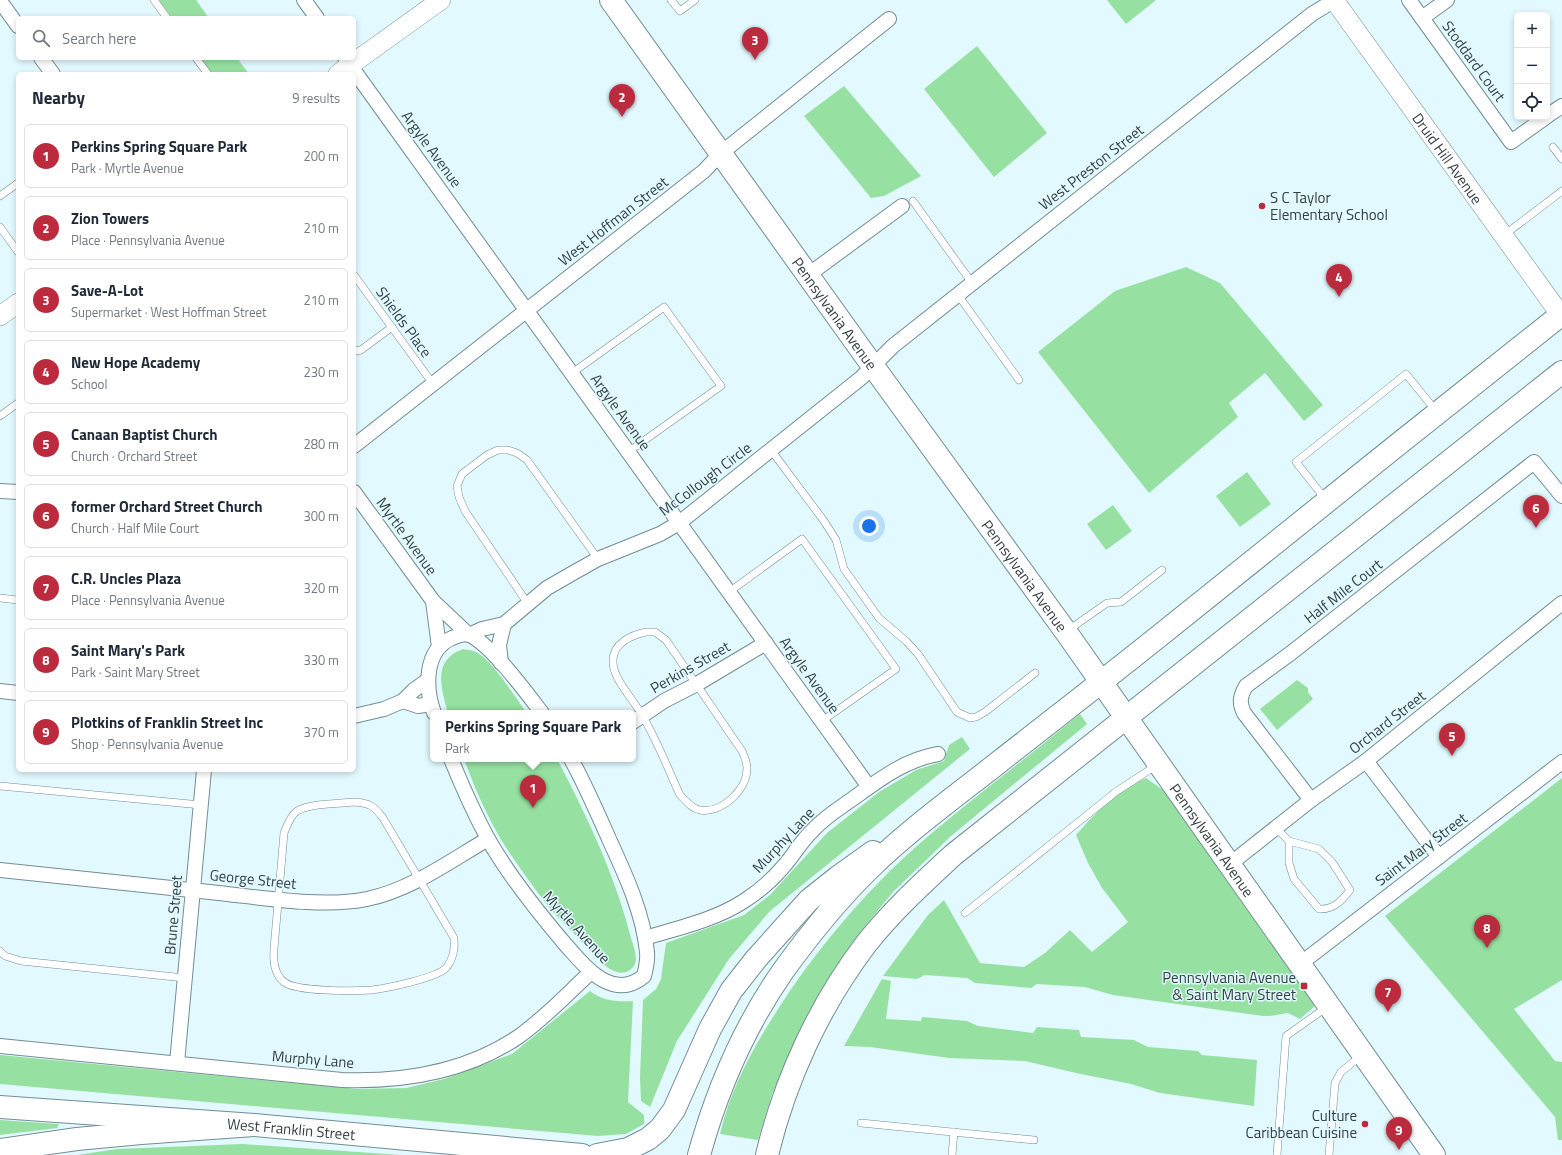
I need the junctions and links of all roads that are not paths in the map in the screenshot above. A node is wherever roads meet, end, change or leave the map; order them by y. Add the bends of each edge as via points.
1 (154, 0) edge
2 (304, 0) edge
3 (611, 0) edge
4 (672, 0) edge
5 (695, 0) edge
6 (1334, 0) edge
7 (1409, 0) edge
8 (1447, 0) edge
9 (0, 1) edge
10 (435, 2) edge
11 (166, 16) edge
12 (315, 16) edge
13 (1422, 18) junction
14 (889, 19) dead end
15 (16, 23) edge
16 (356, 58) edge
17 (42, 60) edge
18 (198, 60) edge
19 (353, 60) edge
20 (344, 66) edge
21 (52, 72) edge
22 (206, 72) edge
23 (356, 82) edge
24 (1562, 106) edge
25 (1550, 114) edge
26 (1542, 120) edge
27 (1552, 147) dead end
28 (722, 153) junction
29 (1562, 159) edge
30 (16, 184) edge
31 (1562, 191) edge
32 (0, 196) edge
33 (907, 203) joint
34 (0, 227) edge
35 (1503, 236) junction
36 (16, 249) edge
37 (808, 275) junction
38 (356, 278) edge
39 (972, 283) junction
40 (958, 295) junction
41 (16, 304) edge
42 (527, 310) junction
43 (1562, 315) edge
44 (0, 316) edge
45 (392, 327) junction
46 (356, 351) edge
47 (873, 366) junction
48 (1562, 372) edge
49 (572, 373) junction
50 (1019, 380) dead end
51 (433, 384) junction
52 (16, 404) edge
53 (1438, 413) junction
54 (0, 416) edge
55 (356, 444) edge
56 (771, 450) junction
57 (628, 452) junction
58 (0, 490) edge
59 (16, 492) edge
60 (356, 495) edge
61 (1562, 496) edge
62 (1327, 502) junction
63 (680, 523) junction
64 (598, 559) junction
65 (1162, 570) dead end
66 (729, 592) junction
67 (0, 598) edge
68 (16, 600) edge
69 (434, 600) junction
70 (1562, 603) edge
71 (528, 604) junction
72 (504, 624) junction
73 (1066, 632) junction
74 (469, 635) junction
75 (766, 643) junction
76 (439, 647) junction
77 (501, 663) junction
78 (1035, 673) dead end
79 (428, 680) junction
80 (1101, 682) junction
81 (697, 684) junction
82 (0, 691) edge
83 (16, 693) edge
84 (403, 701) junction
85 (432, 708) edge
86 (540, 710) edge
87 (633, 710) edge
88 (356, 716) edge
89 (1126, 718) junction
90 (638, 719) edge
91 (822, 721) junction
92 (938, 754) dead end
93 (1366, 761) junction
94 (452, 762) edge
95 (578, 762) edge
96 (1562, 762) edge
97 (1159, 764) junction
98 (204, 772) edge
99 (0, 786) edge
100 (869, 787) junction
101 (1311, 800) junction
102 (201, 805) junction
103 (927, 819) junction
104 (1276, 828) junction
105 (488, 839) junction
106 (1289, 840) junction
107 (1439, 857) junction
108 (1230, 864) junction
109 (0, 870) edge
110 (418, 880) junction
111 (193, 890) junction
112 (279, 899) junction
113 (965, 913) dead end
114 (645, 938) junction
115 (0, 951) edge
116 (1300, 964) junction
117 (591, 972) junction
118 (185, 978) junction
119 (1328, 1006) junction
120 (0, 1046) edge
121 (1362, 1054) junction
122 (176, 1063) junction
123 (0, 1107) edge
124 (861, 1123) dead end
125 (254, 1125) junction
126 (954, 1132) junction
127 (1034, 1140) dead end
128 (0, 1150) edge
129 (582, 1155) edge
130 (597, 1155) edge
131 (699, 1155) edge
132 (767, 1155) edge
133 (952, 1155) edge
134 (1277, 1155) edge
135 (1329, 1155) edge
136 (1434, 1155) edge

1 - 11 lane
2 - 12 street
3 - 28 main road, Pennsylvania Avenue
4 - 5 lane via 680,11
6 - 35 main road, Druid Hill Avenue
6 - 39 street, West Preston Street via 1307,18
7 - 13 street, Stoddard Court
8 - 13 street
9 - 15 street
10 - 16 main road
13 - 26 street, Stoddard Court via 1511,142
14 - 28 street, West Hoffman Street
17 - 21 street
18 - 22 lane
19 - 20 main road
23 - 42 street, Argyle Avenue
24 - 25 street
27 - 29 lane
28 - 37 main road, Pennsylvania Avenue
28 - 42 street, West Hoffman Street via 704,171
30 - 32 lane
31 - 35 lane
33 - 37 street
33 - 39 lane
34 - 36 lane
35 - 43 main road, Druid Hill Avenue
37 - 47 main road, Pennsylvania Avenue
38 - 45 lane, Shields Place
39 - 40 street, West Preston Street
40 - 47 street, West Preston Street via 893,346
40 - 50 lane
41 - 44 main road
42 - 49 street, Argyle Avenue
42 - 51 street, West Hoffman Street
43 - 53 main road
45 - 46 lane
45 - 51 lane, Shields Place
47 - 56 street, McCollough Circle
47 - 73 main road, Pennsylvania Avenue
48 - 89 main road
49 - 57 street, Argyle Avenue
49 - 57 lane via 664,307 708,367 721,386
51 - 55 street, West Hoffman Street
52 - 54 lane
53 - 62 main road
53 - 62 lane via 1406,374 1296,462
56 - 63 street, McCollough Circle
56 - 78 lane via 824,520 836,540 844,569 854,584 879,618 918,654 957,712 976,718
57 - 63 street, Argyle Avenue
58 - 59 street
60 - 69 street, Myrtle Avenue
61 - 101 street, Half Mile Court via 1534,462 1246,686 1240,699 1244,713
62 - 80 main road
63 - 64 street, McCollough Circle via 660,534
63 - 66 street, Argyle Avenue
64 - 71 street, McCollough Circle via 548,588
64 - 71 lane via 527,460 517,452 508,450 498,450 487,455 462,474 457,486 459,497 465,511
65 - 73 lane via 1121,602 1107,603
66 - 75 street, Argyle Avenue
66 - 91 lane via 802,539 896,668
67 - 68 lane
69 - 74 street, Myrtle Avenue
69 - 76 street
70 - 93 street, Orchard Street
71 - 72 street, McCollough Circle
72 - 74 street, McCollough Circle
72 - 77 street via 499,645
73 - 80 main road, Pennsylvania Avenue
74 - 76 street via 457,636
74 - 77 street, Myrtle Avenue via 484,644
75 - 81 street, Perkins Street
75 - 91 street, Argyle Avenue
76 - 79 street via 433,656
77 - 86 street, Myrtle Avenue
79 - 84 street
79 - 85 street
80 - 89 main road, Pennsylvania Avenue
80 - 103 main road
81 - 87 lane via 666,640 654,632 634,635 616,649 612,661 614,673
81 - 90 street, Perkins Street via 664,701
81 - 90 lane via 746,761 747,771 742,784 734,797 724,805 713,810 699,810 680,795
82 - 83 street
84 - 85 street
84 - 88 street via 384,709
89 - 97 main road, Pennsylvania Avenue
89 - 132 main road via 953,855 900,905 866,944 825,1007 810,1037 782,1106
91 - 100 street, Argyle Avenue
92 - 100 street, Murphy Lane via 924,756 894,769
93 - 101 street, Orchard Street
93 - 107 street
94 - 105 street, Myrtle Avenue
95 - 114 street, Myrtle Avenue via 626,876
96 - 107 street, Saint Mary Street
97 - 108 main road, Pennsylvania Avenue
97 - 113 lane via 1118,791
98 - 102 street, Brune Street
99 - 102 lane
100 - 114 street, Murphy Lane via 814,829 783,867 744,901 720,914
101 - 104 street, Orchard Street
102 - 111 street, Brune Street
103 - 130 main road via 868,855 809,900 756,958 731,991 710,1029 674,1110 660,1129 648,1139 628,1149
103 - 131 main road via 871,867 834,907 781,973 740,1044 722,1084
104 - 106 lane
104 - 108 street, Orchard Street
105 - 110 street, George Street
105 - 117 street, Myrtle Avenue via 543,918
106 - 106 lane via 1319,849 1332,862 1350,890 1343,900 1327,910 1319,909 1294,879 1289,863
107 - 116 street, Saint Mary Street
108 - 116 main road, Pennsylvania Avenue
109 - 111 street, George Street
110 - 112 street, George Street via 392,892 347,902
110 - 112 lane via 375,808 365,803 354,802 308,807 296,812 284,833
110 - 112 lane via 454,938 452,957 446,967 436,974 373,990 300,988 285,983 277,974 273,962
111 - 112 street, George Street
111 - 118 street, Brune Street
114 - 117 street, Myrtle Avenue via 648,953 646,967 644,976 636,982 616,985
115 - 118 lane via 5,956 21,961
116 - 119 main road, Pennsylvania Avenue
117 - 122 street, Murphy Lane via 518,1037 460,1065 429,1074 371,1081 342,1080
118 - 122 street, Brune Street
119 - 121 main road, Pennsylvania Avenue
119 - 134 lane via 1286,1036
120 - 122 street, Murphy Lane
121 - 135 lane via 1341,1072 1336,1083
121 - 136 main road, Pennsylvania Avenue
123 - 125 main road, West Franklin Street
124 - 126 lane
125 - 128 main road via 134,1133
125 - 129 main road, West Franklin Street
126 - 127 lane
126 - 133 lane

